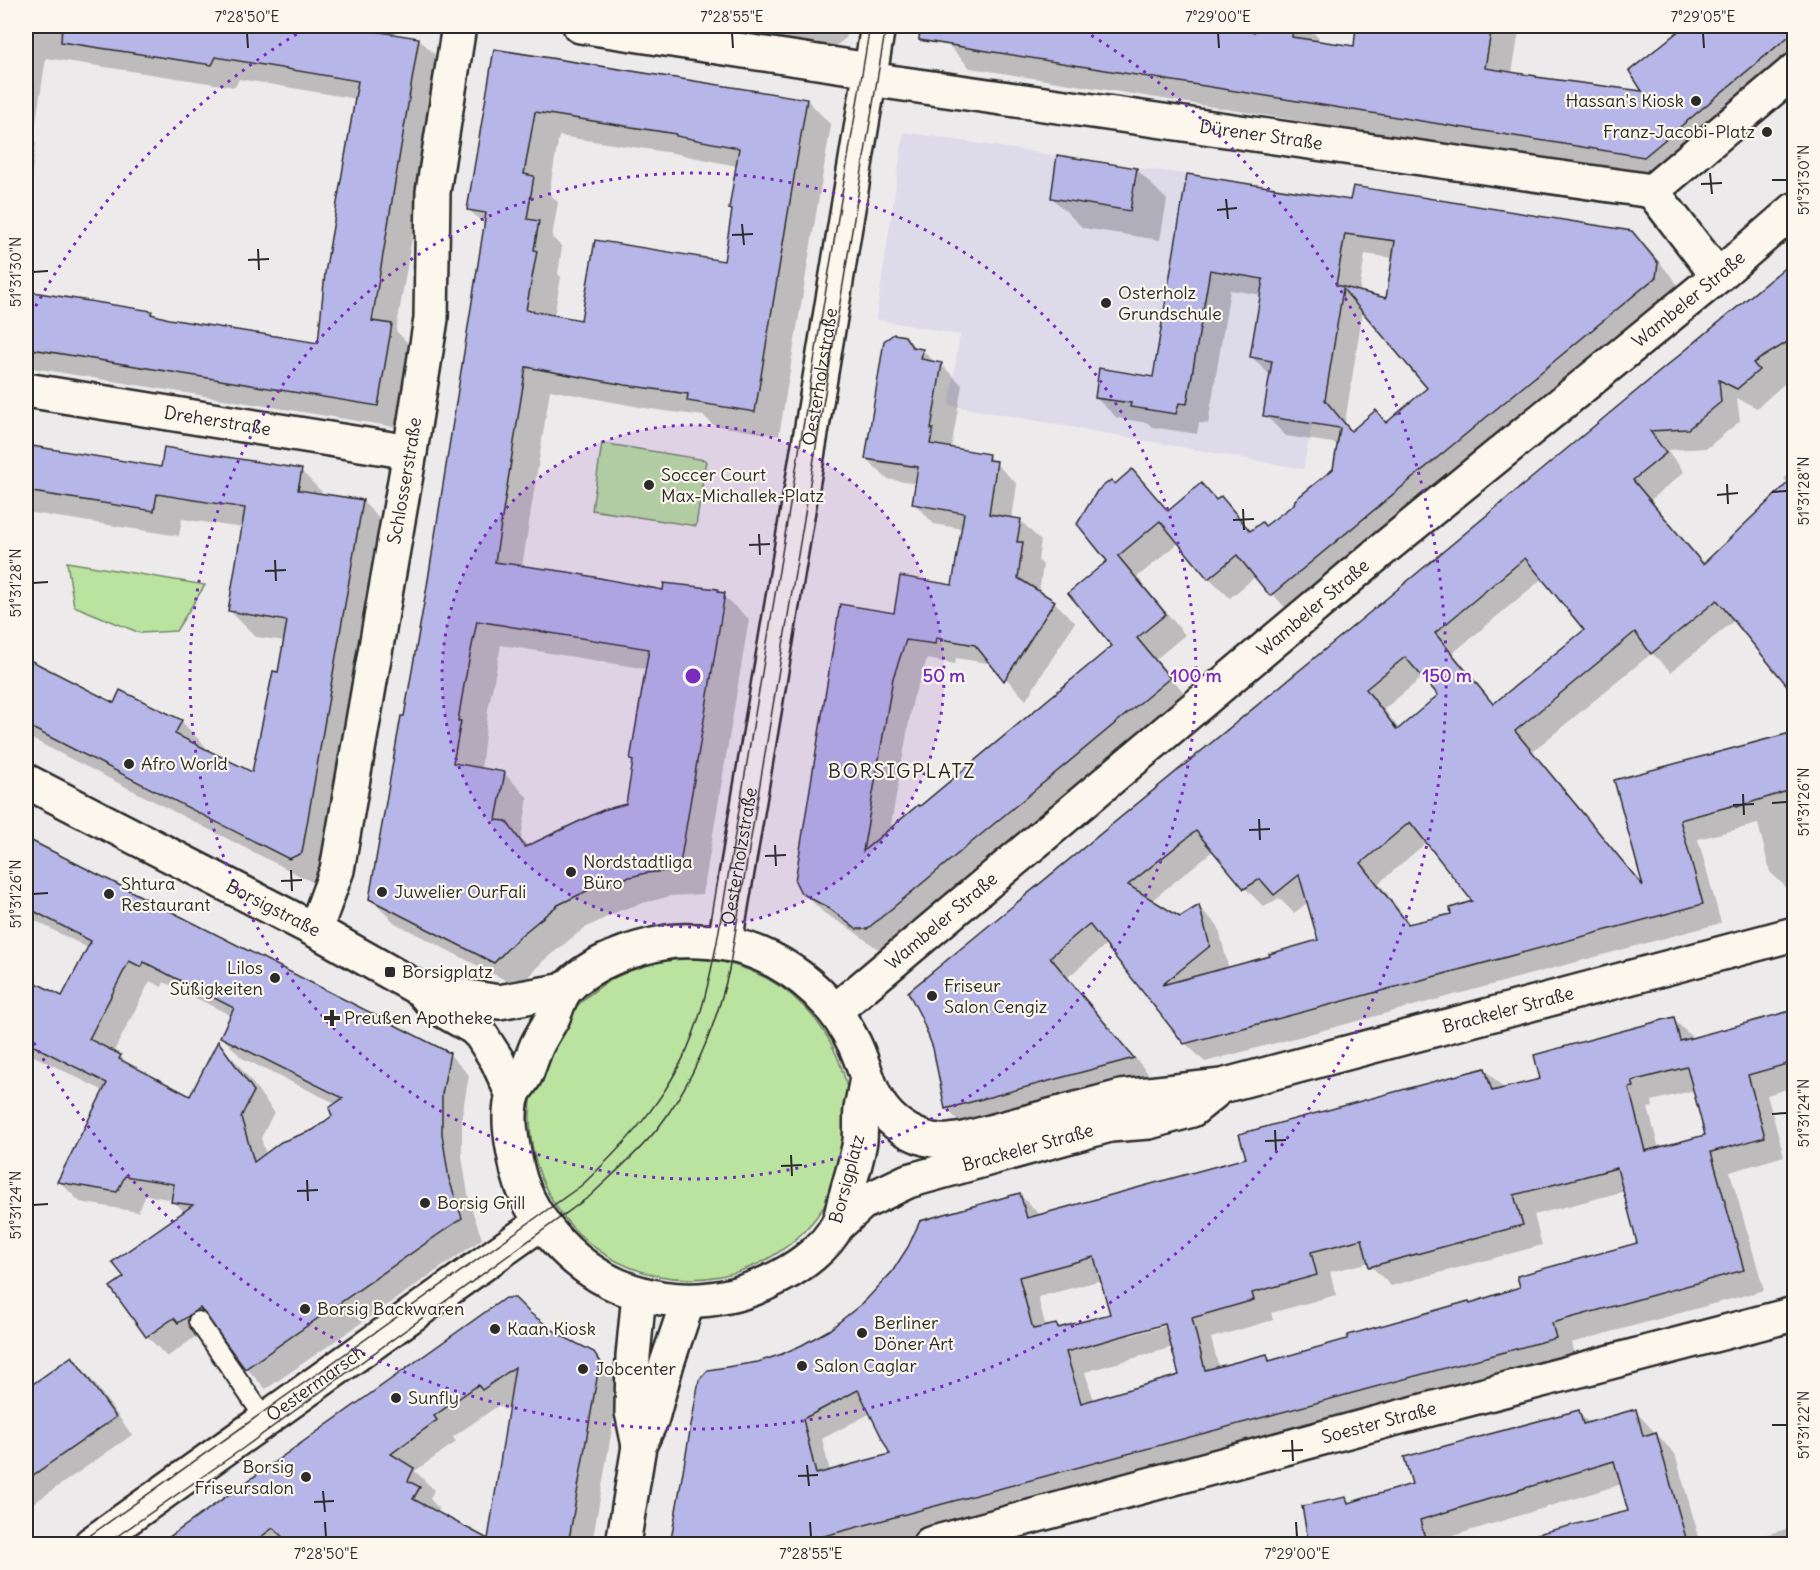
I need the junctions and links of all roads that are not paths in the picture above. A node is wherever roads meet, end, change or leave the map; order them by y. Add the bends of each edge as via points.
1 (459, 26) edge
2 (580, 26) edge
3 (878, 26) edge
4 (1794, 71) edge
5 (870, 75) junction
6 (1652, 191) junction
7 (1794, 210) edge
8 (1718, 276) junction
9 (26, 390) edge
10 (410, 452) junction
11 (26, 782) edge
12 (315, 930) junction
13 (1794, 934) edge
14 (725, 942) junction
15 (421, 990) junction
16 (565, 990) junction
17 (836, 1010) junction
18 (867, 1078) junction
19 (1222, 1086) junction
20 (513, 1095) junction
21 (542, 1222) junction
22 (838, 1225) junction
23 (639, 1294) junction
24 (688, 1300) junction
25 (1794, 1314) edge
26 (198, 1321) dead end
27 (266, 1420) junction
28 (639, 1446) junction
29 (91, 1545) edge
30 (623, 1545) edge
31 (930, 1545) edge

1 - 10 street, Schlosserstraße via 433,192 432,299
2 - 5 street, Dürener Straße
3 - 5 street, Oesterholzstraße
4 - 6 street
5 - 6 street, Dürener Straße
5 - 14 street, Oesterholzstraße
6 - 8 street
7 - 8 street, Wambeler Straße
8 - 17 street, Wambeler Straße via 1382,550
9 - 10 street, Dreherstraße
10 - 12 street, Schlosserstraße via 337,870
11 - 12 street, Borsigstraße
12 - 15 street, Borsigstraße
13 - 19 street, Brackeler Straße
14 - 16 street, Borsigplatz via 672,941 628,951 588,971
14 - 17 street, Borsigplatz via 762,954 790,969
15 - 16 street, Borsigstraße via 499,1002
15 - 20 street, Borsigstraße via 435,1006 481,1035
16 - 20 street, Borsigplatz
17 - 18 street, Borsigplatz via 855,1044
18 - 19 street, Brackeler Straße via 892,1120 918,1136 940,1142 1121,1097
18 - 22 street, Borsigplatz via 857,1157
19 - 22 street, Brackeler Straße via 1192,1110 1149,1122 1110,1125 908,1181 862,1203
20 - 21 street, Borsigplatz via 510,1129 517,1172
21 - 23 street, Borsigplatz via 568,1253 594,1273
21 - 27 street, Oestermärsch
22 - 24 street, Borsigplatz via 793,1270 761,1287 726,1297
23 - 24 street, Borsigplatz
23 - 28 street via 632,1412
24 - 28 street via 652,1418
25 - 31 street, Soester Straße
26 - 27 lane
27 - 29 street, Oestermärsch
28 - 30 street

